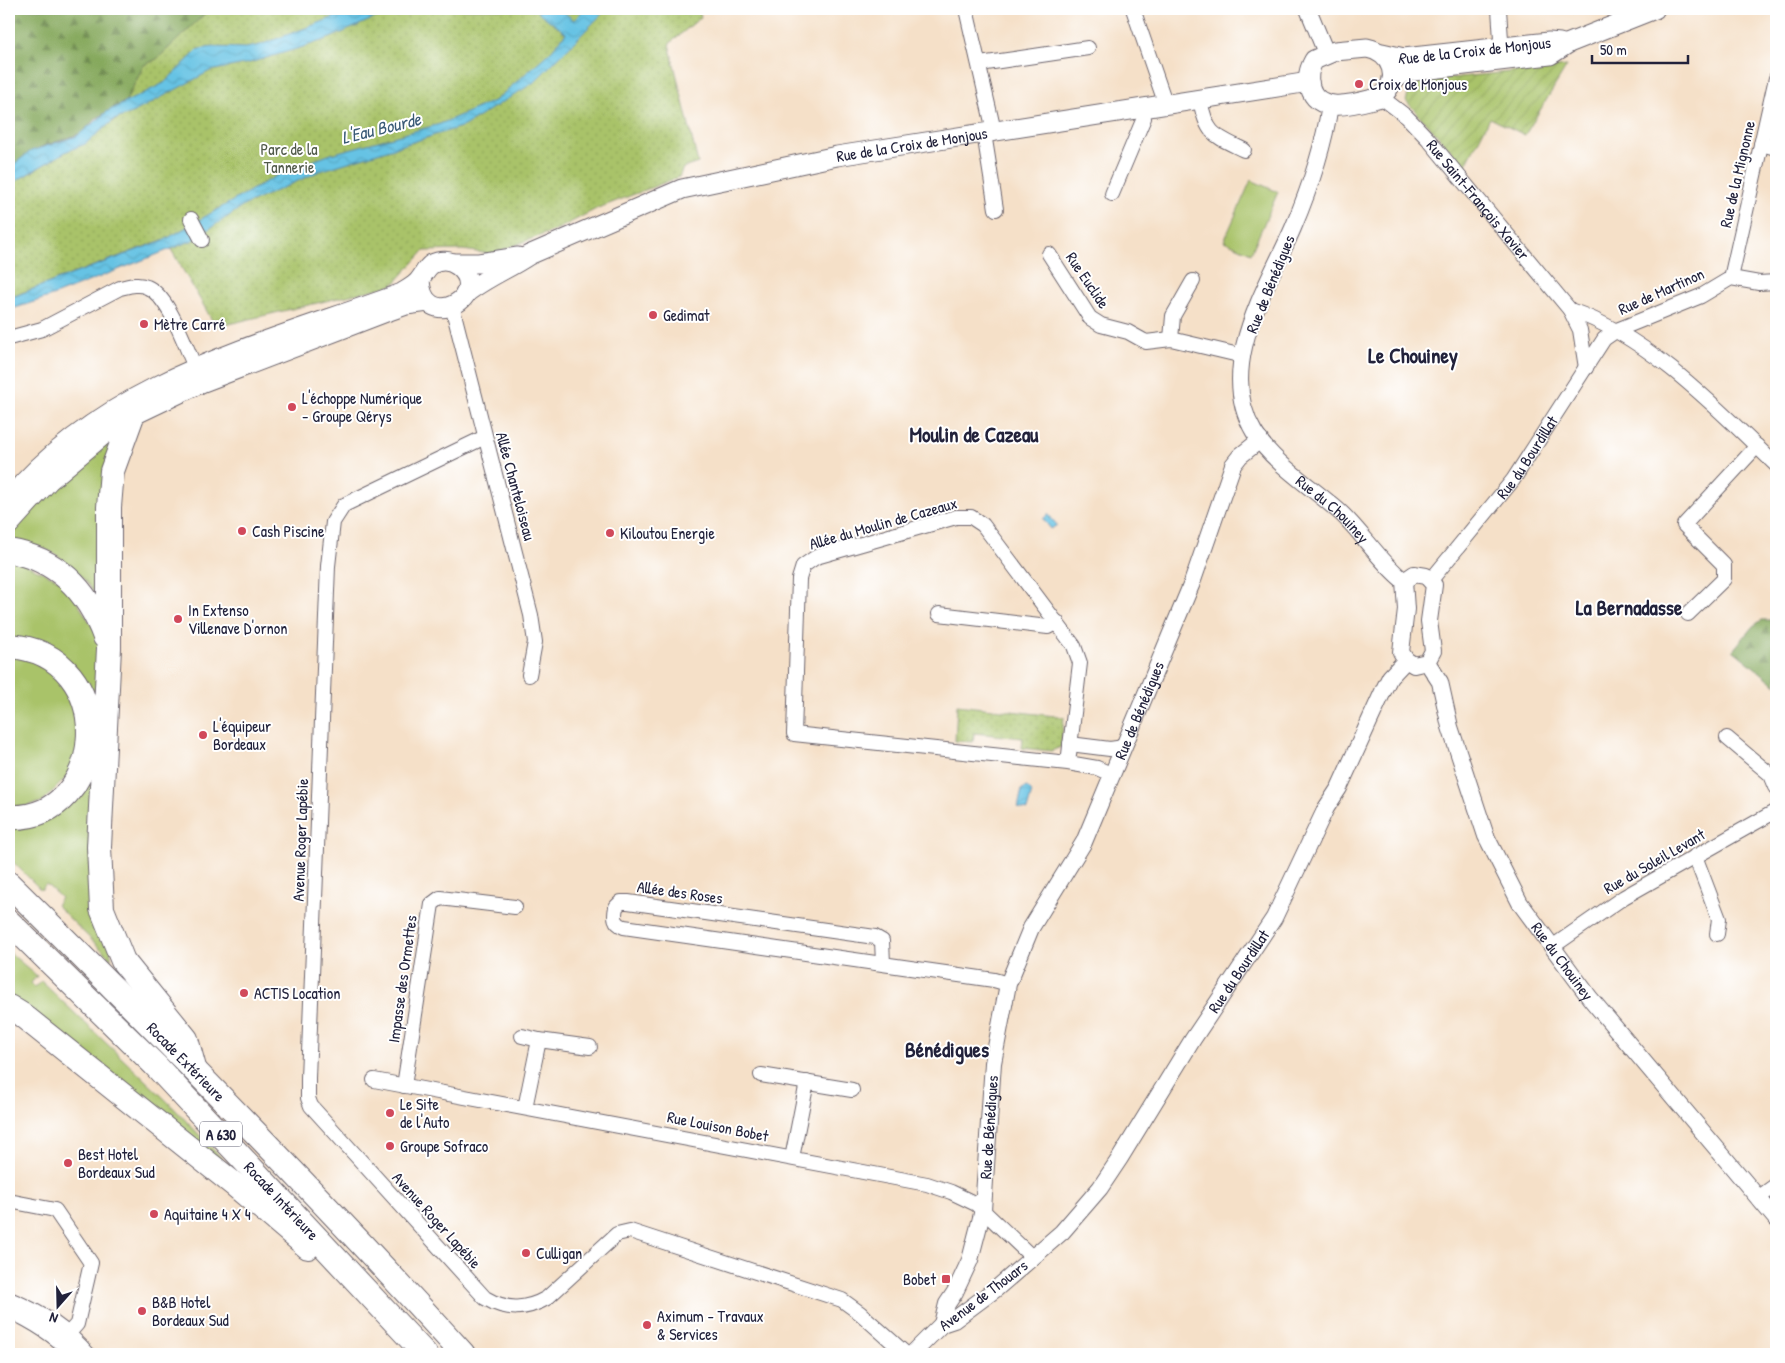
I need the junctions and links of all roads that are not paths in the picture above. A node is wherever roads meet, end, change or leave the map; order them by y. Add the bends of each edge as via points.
1 (966, 9) edge
2 (1133, 9) edge
3 (1308, 9) edge
4 (1499, 9) edge
5 (1655, 9) edge
6 (1088, 48) dead end
7 (1326, 53) junction
8 (1382, 53) junction
9 (1502, 54) junction
10 (980, 64) junction
11 (1776, 78) edge
12 (1393, 81) junction
13 (1309, 82) junction
14 (1381, 97) junction
15 (1200, 100) junction
16 (1166, 105) junction
17 (1330, 105) junction
18 (1142, 109) junction
19 (989, 132) junction
20 (1762, 144) junction
21 (1776, 148) edge
22 (1244, 150) dead end
23 (1112, 194) dead end
24 (996, 209) dead end
25 (192, 219) dead end
26 (202, 240) dead end
27 (1049, 254) dead end
28 (529, 255) junction
29 (454, 263) junction
30 (1731, 278) junction
31 (420, 279) junction
32 (1193, 281) dead end
33 (1776, 282) edge
34 (459, 300) junction
35 (428, 302) junction
36 (1570, 310) junction
37 (1617, 330) junction
38 (9, 338) edge
39 (1171, 339) junction
40 (1243, 356) junction
41 (195, 367) junction
42 (1586, 368) junction
43 (220, 376) junction
44 (132, 416) junction
45 (485, 437) junction
46 (1260, 440) junction
47 (1757, 446) junction
48 (1776, 464) edge
49 (9, 499) edge
50 (9, 525) edge
51 (9, 551) edge
52 (1431, 580) junction
53 (1404, 581) junction
54 (939, 614) dead end
55 (1688, 614) dead end
56 (1057, 622) junction
57 (9, 646) edge
58 (108, 648) junction
59 (1406, 660) junction
60 (1427, 662) junction
61 (529, 675) dead end
62 (1727, 738) dead end
63 (1070, 744) junction
64 (1124, 747) junction
65 (1068, 763) junction
66 (1113, 775) junction
67 (1776, 787) edge
68 (1776, 811) edge
69 (9, 817) edge
70 (1695, 856) junction
71 (9, 884) edge
72 (515, 907) dead end
73 (9, 922) edge
74 (1717, 934) dead end
75 (1552, 947) junction
76 (882, 963) junction
77 (1008, 984) junction
78 (9, 1007) edge
79 (522, 1036) dead end
80 (539, 1040) junction
81 (590, 1047) dead end
82 (194, 1068) junction
83 (760, 1075) dead end
84 (374, 1080) dead end
85 (807, 1082) junction
86 (404, 1086) junction
87 (852, 1090) dead end
88 (525, 1108) junction
89 (792, 1158) junction
90 (1776, 1185) edge
91 (1758, 1198) junction
92 (9, 1201) edge
93 (983, 1210) junction
94 (1776, 1219) edge
95 (1032, 1258) junction
96 (9, 1299) edge
97 (9, 1311) edge
98 (942, 1324) junction
99 (65, 1338) junction
100 (73, 1354) edge
101 (88, 1354) edge
102 (424, 1354) edge
103 (463, 1354) edge
104 (906, 1354) edge
105 (912, 1354) edge

1 - 10 street
2 - 16 street
3 - 7 street
4 - 9 street
5 - 9 main road, Rue de la Croix de Monjous via 1569,43 1549,42
6 - 10 street
7 - 8 main road via 1367,48
7 - 13 main road via 1314,60 1308,74
8 - 9 main road, Rue de la Croix de Monjous via 1404,58
8 - 12 main road via 1392,66
9 - 12 main road, Rue de la Croix de Monjous via 1406,72
10 - 19 street
11 - 20 street, Rue de la Mignonne
12 - 14 main road
13 - 15 main road, Rue de la Croix de Monjous
13 - 17 main road via 1315,97
14 - 17 main road
14 - 36 street, Rue Saint-François Xavier via 1428,139
15 - 16 main road, Rue de la Croix de Monjous
15 - 22 street via 1205,123 1216,136
16 - 18 main road, Rue de la Croix de Monjous
17 - 40 street, Rue de Bénédigues via 1312,174 1293,227 1259,303
18 - 19 main road, Rue de la Croix de Monjous
18 - 23 street via 1144,118
19 - 24 street
19 - 28 main road, Rue de la Croix de Monjous via 837,156 682,189
20 - 21 street
20 - 30 street, Rue de la Mignonne
25 - 26 street
27 - 39 street, Rue Euclide via 1095,322 1128,332 1146,342
28 - 29 main road, Rue de la Croix de Monjous via 479,263
28 - 34 main road, Rue de la Croix de Monjous via 476,286
29 - 31 main road via 440,261 432,264
29 - 34 main road via 466,275
30 - 33 street
30 - 37 street, Rue de Martinon via 1701,296
31 - 35 main road
31 - 41 main road via 402,293
32 - 39 street via 1173,316
34 - 35 main road via 442,308
34 - 45 street, Allée Chanteloiseau
35 - 43 main road via 406,305
36 - 37 street via 1591,316
36 - 42 street, Rue Saint-François Xavier via 1580,330
37 - 42 street, Rue du Bourdillat via 1604,340
37 - 47 street via 1712,403
38 - 41 street via 42,329 120,288 147,287 159,295 167,307
39 - 40 street, Rue Euclide
40 - 46 street, Rue de Bénédigues via 1240,374 1242,402
41 - 43 street
41 - 49 main road via 145,390 97,420 34,470
42 - 52 street, Rue du Bourdillat via 1513,480
43 - 44 main road via 163,399
44 - 50 main road via 50,481
44 - 58 highway via 112,472
45 - 61 street, Allée Chanteloiseau via 536,642
45 - 104 street, Avenue Roger Lapébie via 344,506 333,522 328,566 308,1078 311,1106 485,1298 494,1304 522,1308 538,1303 617,1234 630,1231 842,1300
46 - 53 street, Rue du Chouiney via 1342,514
46 - 64 street, Rue de Bénédigues via 1233,465 1192,583
47 - 48 street
47 - 55 street via 1684,525 1724,565 1724,579
51 - 58 highway via 46,562 78,587 97,616
52 - 53 street via 1414,574
52 - 60 street via 1434,586 1429,621 1433,651
53 - 59 street via 1406,609 1401,652
54 - 56 street via 1048,627
56 - 63 street, Allée du Moulin de Cazeaux via 1074,646 1080,664
56 - 65 street, Allée du Moulin de Cazeaux via 983,525 971,517 956,517 816,557 804,566 799,579 794,734
57 - 69 highway via 29,650 62,667 78,685 89,719 90,737 78,777 53,806 18,818
58 - 82 highway via 99,847 102,909 123,962 186,1039
59 - 60 street via 1414,665
59 - 95 street, Rue du Bourdillat via 1390,677 1274,918 1193,1039 1100,1188 1062,1232
60 - 75 street, Rue du Chouiney via 1441,687 1450,727 1486,836 1520,903
62 - 67 street via 1771,774
63 - 64 street via 1110,749
63 - 65 street, Allée du Moulin de Cazeaux
64 - 66 street, Rue de Bénédigues
65 - 66 street, Allée du Moulin de Cazeaux
66 - 77 street, Rue de Bénédigues via 1084,842 1031,928
68 - 70 street, Rue du Soleil Levant
70 - 74 street via 1719,919
70 - 75 street, Rue du Soleil Levant via 1624,897
71 - 82 highway, Rocade Extérieure / A 630
72 - 86 street, Impasse des Ormettes via 440,898 432,904
73 - 102 highway, Rocade Intérieure / A 630 via 155,1065
75 - 91 street, Rue du Chouiney via 1601,1012
76 - 76 street, Allée des Roses via 624,928 614,919 616,907 621,902 628,902 875,937 882,941
76 - 77 street, Allée des Roses
77 - 93 street, Rue de Bénédigues via 993,1063
78 - 102 highway via 297,1237
79 - 80 street
80 - 81 street
80 - 88 street
82 - 103 highway, Rocade Extérieure / A 630
83 - 85 street
84 - 86 street, Rue Louison Bobet
85 - 87 street
85 - 89 street
86 - 88 street, Rue Louison Bobet
88 - 89 street, Rue Louison Bobet
89 - 93 street, Rue Louison Bobet via 927,1184 951,1192
90 - 91 street
91 - 94 street, Rue du Chouiney
92 - 99 street via 55,1210 91,1263 82,1312
93 - 95 street, Rue Louison Bobet
93 - 98 street, Rue de Bénédigues via 970,1260 947,1304
95 - 98 street, Avenue de Thouars via 954,1320
96 - 99 street via 35,1311
97 - 99 street
98 - 105 street, Avenue de Thouars
99 - 100 street
99 - 101 street

